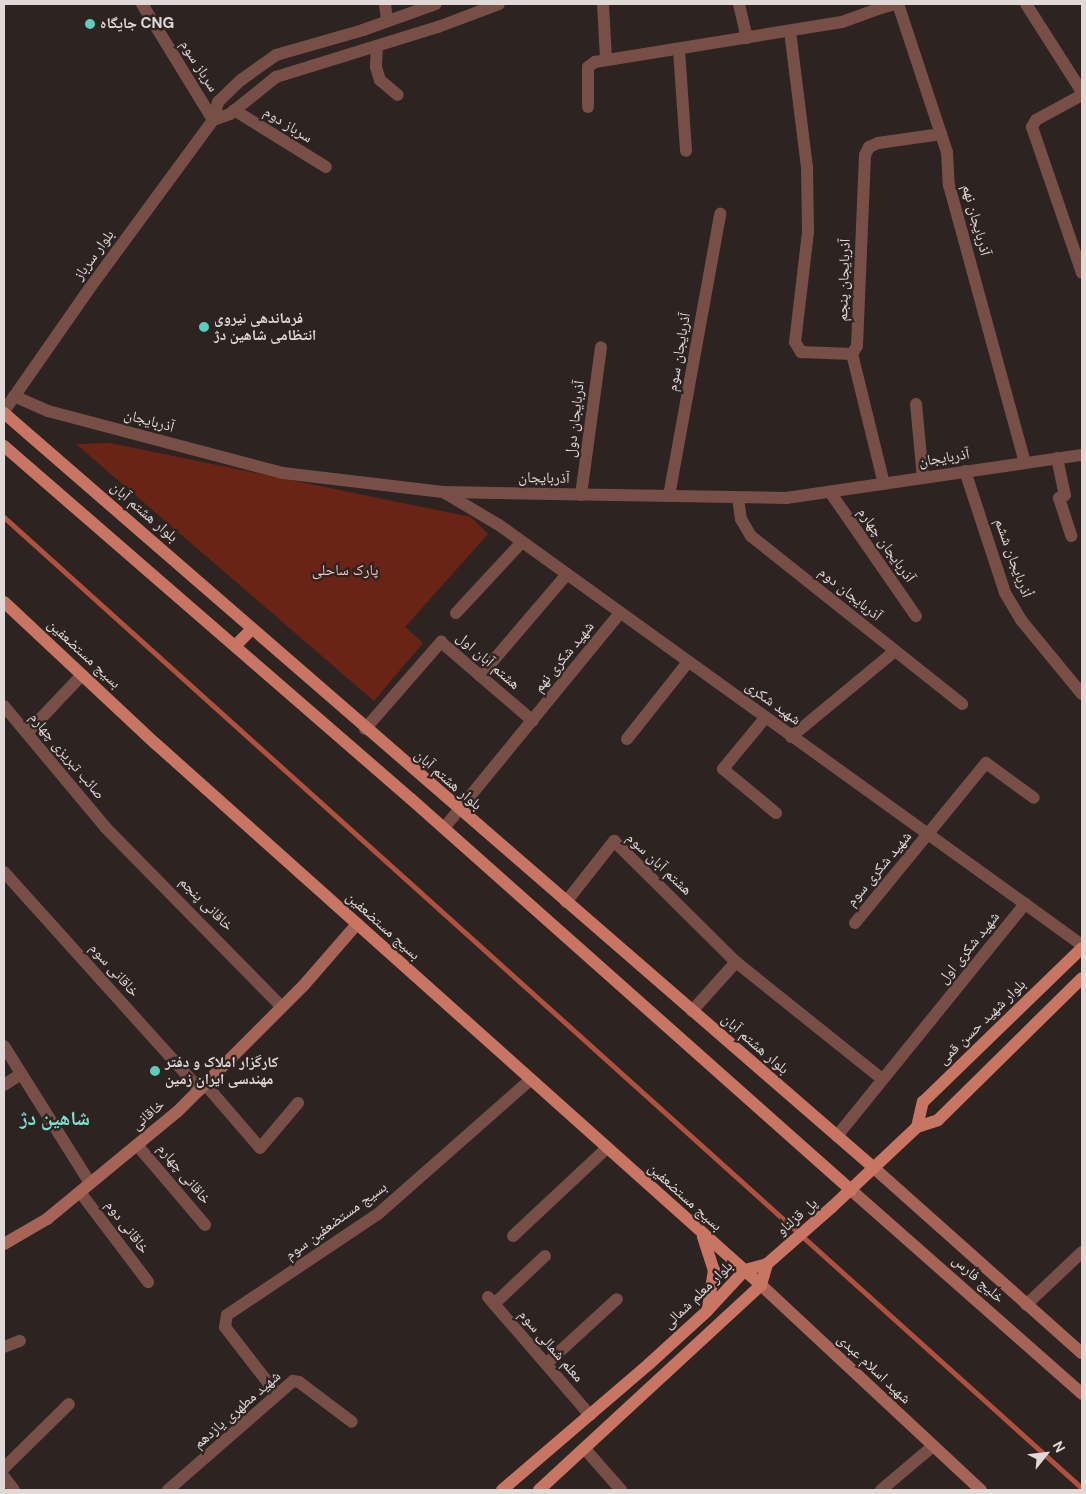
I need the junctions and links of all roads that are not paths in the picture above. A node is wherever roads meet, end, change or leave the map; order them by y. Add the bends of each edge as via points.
1 (142, 4) edge
2 (385, 4) edge
3 (436, 4) edge
4 (499, 4) edge
5 (603, 4) edge
6 (739, 4) edge
7 (1026, 4) edge
8 (880, 6) edge
9 (388, 21) junction
10 (790, 31) junction
11 (747, 38) junction
12 (377, 46) junction
13 (679, 50) junction
14 (606, 59) junction
15 (1082, 94) edge
16 (398, 95) dead end
17 (588, 107) dead end
18 (234, 110) junction
19 (214, 120) junction
20 (941, 134) junction
21 (686, 151) dead end
22 (326, 167) dead end
23 (720, 214) dead end
24 (1082, 273) edge
25 (601, 347) dead end
26 (852, 354) junction
27 (14, 396) junction
28 (916, 404) dead end
29 (4, 412) edge
30 (4, 446) edge
31 (1082, 455) edge
32 (1057, 458) junction
33 (1025, 462) junction
34 (965, 471) junction
35 (923, 478) junction
36 (884, 484) junction
37 (443, 492) junction
38 (830, 492) junction
39 (582, 495) junction
40 (669, 496) junction
41 (738, 498) junction
42 (1071, 536) dead end
43 (522, 542) junction
44 (567, 574) junction
45 (4, 602) edge
46 (620, 612) junction
47 (456, 613) dead end
48 (916, 616) dead end
49 (252, 629) junction
50 (235, 646) junction
51 (896, 652) junction
52 (688, 662) junction
53 (1082, 673) edge
54 (82, 675) junction
55 (480, 676) junction
56 (1074, 683) junction
57 (1082, 694) edge
58 (962, 704) dead end
59 (4, 706) edge
60 (766, 718) junction
61 (533, 721) junction
62 (364, 729) junction
63 (26, 733) junction
64 (791, 737) junction
65 (627, 739) dead end
66 (1034, 798) dead end
67 (460, 812) junction
68 (776, 813) dead end
69 (105, 827) joint
70 (444, 828) junction
71 (928, 836) junction
72 (4, 872) edge
73 (566, 902) junction
74 (1025, 904) junction
75 (855, 923) dead end
76 (357, 924) junction
77 (1082, 947) edge
78 (736, 962) junction
79 (1082, 978) edge
80 (282, 1007) junction
81 (692, 1012) junction
82 (4, 1046) edge
83 (21, 1074) junction
84 (530, 1080) junction
85 (882, 1080) junction
86 (4, 1085) edge
87 (203, 1087) junction
88 (298, 1103) dead end
89 (916, 1127) junction
90 (836, 1136) junction
91 (138, 1145) junction
92 (606, 1149) junction
93 (874, 1168) junction
94 (90, 1183) junction
95 (852, 1190) junction
96 (80, 1192) junction
97 (205, 1225) dead end
98 (702, 1235) junction
99 (514, 1236) dead end
100 (4, 1244) edge
101 (1082, 1252) edge
102 (546, 1256) dead end
103 (766, 1264) junction
104 (745, 1270) junction
105 (148, 1282) dead end
106 (761, 1285) junction
107 (617, 1299) dead end
108 (1026, 1305) junction
109 (707, 1311) junction
110 (20, 1342) dead end
111 (4, 1347) edge
112 (1082, 1353) edge
113 (546, 1364) junction
114 (276, 1393) junction
115 (1082, 1394) edge
116 (609, 1398) junction
117 (69, 1404) dead end
118 (590, 1415) junction
119 (623, 1415) junction
120 (352, 1422) dead end
121 (933, 1446) junction
122 (584, 1449) junction
123 (4, 1468) edge
124 (4, 1477) edge
125 (14, 1490) edge
126 (168, 1490) edge
127 (502, 1490) edge
128 (539, 1490) edge
129 (621, 1490) edge
130 (881, 1490) edge
131 (981, 1490) edge

1 - 19 street, سرباز سوم
2 - 9 street
3 - 9 street, بلوار سرباز
4 - 12 street, بلوار سرباز
5 - 14 street
6 - 11 street
7 - 15 street
8 - 10 street via 842,22
8 - 20 street, آذربایجان نهم via 895,4 903,12
9 - 19 street, بلوار سرباز via 276,55 241,80 218,102
10 - 11 street
10 - 26 street via 807,167 808,232 795,342 801,352
11 - 13 street
12 - 16 street via 376,67 380,80
12 - 18 street, بلوار سرباز via 276,77
13 - 14 street
13 - 21 street
14 - 17 street via 594,62 588,68
15 - 24 street via 1036,120 1032,127 1033,138
18 - 19 street, بلوار سرباز
18 - 22 street, سرباز دوم
19 - 27 street, بلوار سرباز
20 - 26 street, آذربایجان پنجم via 878,143 869,147 865,154 858,346
20 - 33 street, آذربایجان نهم via 947,152 949,185
23 - 40 street, آذربایجان سوم
25 - 39 street, آذربایجان دول
26 - 36 street, آذربایجان پنجم
27 - 29 street, بلوار سرباز
27 - 37 street, آذربایجان via 48,411 283,473
28 - 35 street
29 - 49 main road, بلوار هشتم آبان
30 - 50 main road
31 - 32 street, آذربایجان
32 - 33 street, آذربایجان
32 - 42 street via 1064,495 1059,498
33 - 34 street, آذربایجان
34 - 35 street, آذربایجان
34 - 56 street, أذربایجان ششم via 1005,593 1020,620
35 - 36 street, آذربایجان
36 - 38 street, آذربایجان
37 - 39 street, آذربایجان
37 - 43 street, شهید شکری
38 - 41 street, آذربایجان via 786,498
38 - 48 street, آذربایجان چهارم
39 - 40 street, آذربایجان
40 - 41 street, آذربایجان
41 - 51 street, آذربایجان دوم via 741,519 751,536
43 - 44 street, شهید شکری
43 - 47 street
44 - 46 street, شهید شکری
44 - 55 street
45 - 54 main road, بسیج مستضعفین
46 - 52 street, شهید شکری
46 - 61 street, شهید شکری نهم
49 - 50 main road
49 - 62 main road, بلوار هشتم آبان
50 - 70 main road
51 - 58 street, آذربایجان دوم
51 - 64 street
52 - 60 street, شهید شکری
52 - 65 street
53 - 56 street
54 - 63 street
54 - 76 main road, بسیج مستضعفین
55 - 61 street, هشتم آبان اول
55 - 62 street, هشتم آبان اول via 441,642
56 - 57 street, أذربایجان ششم
59 - 63 street, صائب تبریزی چهارم
60 - 64 street, شهید شکری
60 - 68 street via 723,769
61 - 67 street, شهید شکری نهم
62 - 67 main road, بلوار هشتم آبان
63 - 69 street, صائب تبریزی چهارم
64 - 71 street, شهید شکری
66 - 71 street, شهید شکری سوم via 986,762
67 - 70 street, شهید شکری نهم
67 - 73 main road, بلوار هشتم آبان
69 - 80 street, خاقانی پنجم
70 - 95 main road
71 - 74 street, شهید شکری
71 - 75 street, شهید شکری سوم
72 - 87 street, خاقانی سوم
73 - 78 street, هشتم آبان سوم via 614,842
73 - 81 main road, بلوار هشتم آبان
74 - 77 street, شهید شکری
74 - 85 street, شهید شکری اول
76 - 80 main road, خاقانی
76 - 84 main road, بسیج مستضعفین
77 - 89 main road, بلوار شهید حسن قمی via 923,1102
78 - 81 street
78 - 85 street
79 - 89 main road via 938,1120
80 - 87 main road, خاقانی
81 - 90 main road, بلوار هشتم آبان
82 - 83 street
83 - 86 street
83 - 94 street
84 - 92 main road, بسیج مستضعفین
84 - 114 street, بسیج مستضعفین سوم via 378,1214 227,1315 225,1326
85 - 90 street
87 - 88 street, خاقانی سوم via 260,1148
87 - 91 main road, خاقانی
89 - 93 main road
90 - 93 main road, بلوار هشتم آبان
91 - 94 main road, خاقانی
91 - 97 street, خاقانی چهارم
92 - 98 main road, بسیج مستضعفین
92 - 99 street
93 - 95 main road
93 - 108 main road, خلیج فارس
94 - 96 main road, خاقانی
95 - 103 main road, پل قزلناو
95 - 115 main road, خلیج فارس
96 - 100 main road, خاقانی via 47,1219
96 - 105 street, خاقانی دوم
98 - 104 main road, بسیج مستضعفین
98 - 109 main road via 714,1270
101 - 108 street
102 - 113 street, معلم شمالی سوم via 491,1301
103 - 104 main road, بلوار معلم شمالی
103 - 106 main road
104 - 106 main road, شهید اسلام عبدی
104 - 109 main road, بلوار معلم شمالی
106 - 119 main road
106 - 121 main road, شهید اسلام عبدی
107 - 113 street
108 - 112 main road, خلیج فارس
109 - 116 main road, بلوار معلم شمالی
110 - 111 street
113 - 118 street, معلم شمالی سوم
114 - 120 street, شهید مطهری یازدهم via 288,1383 299,1382
114 - 126 street, شهید مطهری یازدهم
116 - 118 main road, بلوار معلم شمالی
116 - 119 main road
117 - 123 street
118 - 127 main road, بلوار معلم شمالی
119 - 122 main road
121 - 130 street
121 - 131 main road, شهید اسلام عبدی
122 - 128 main road
122 - 129 street
124 - 125 street

